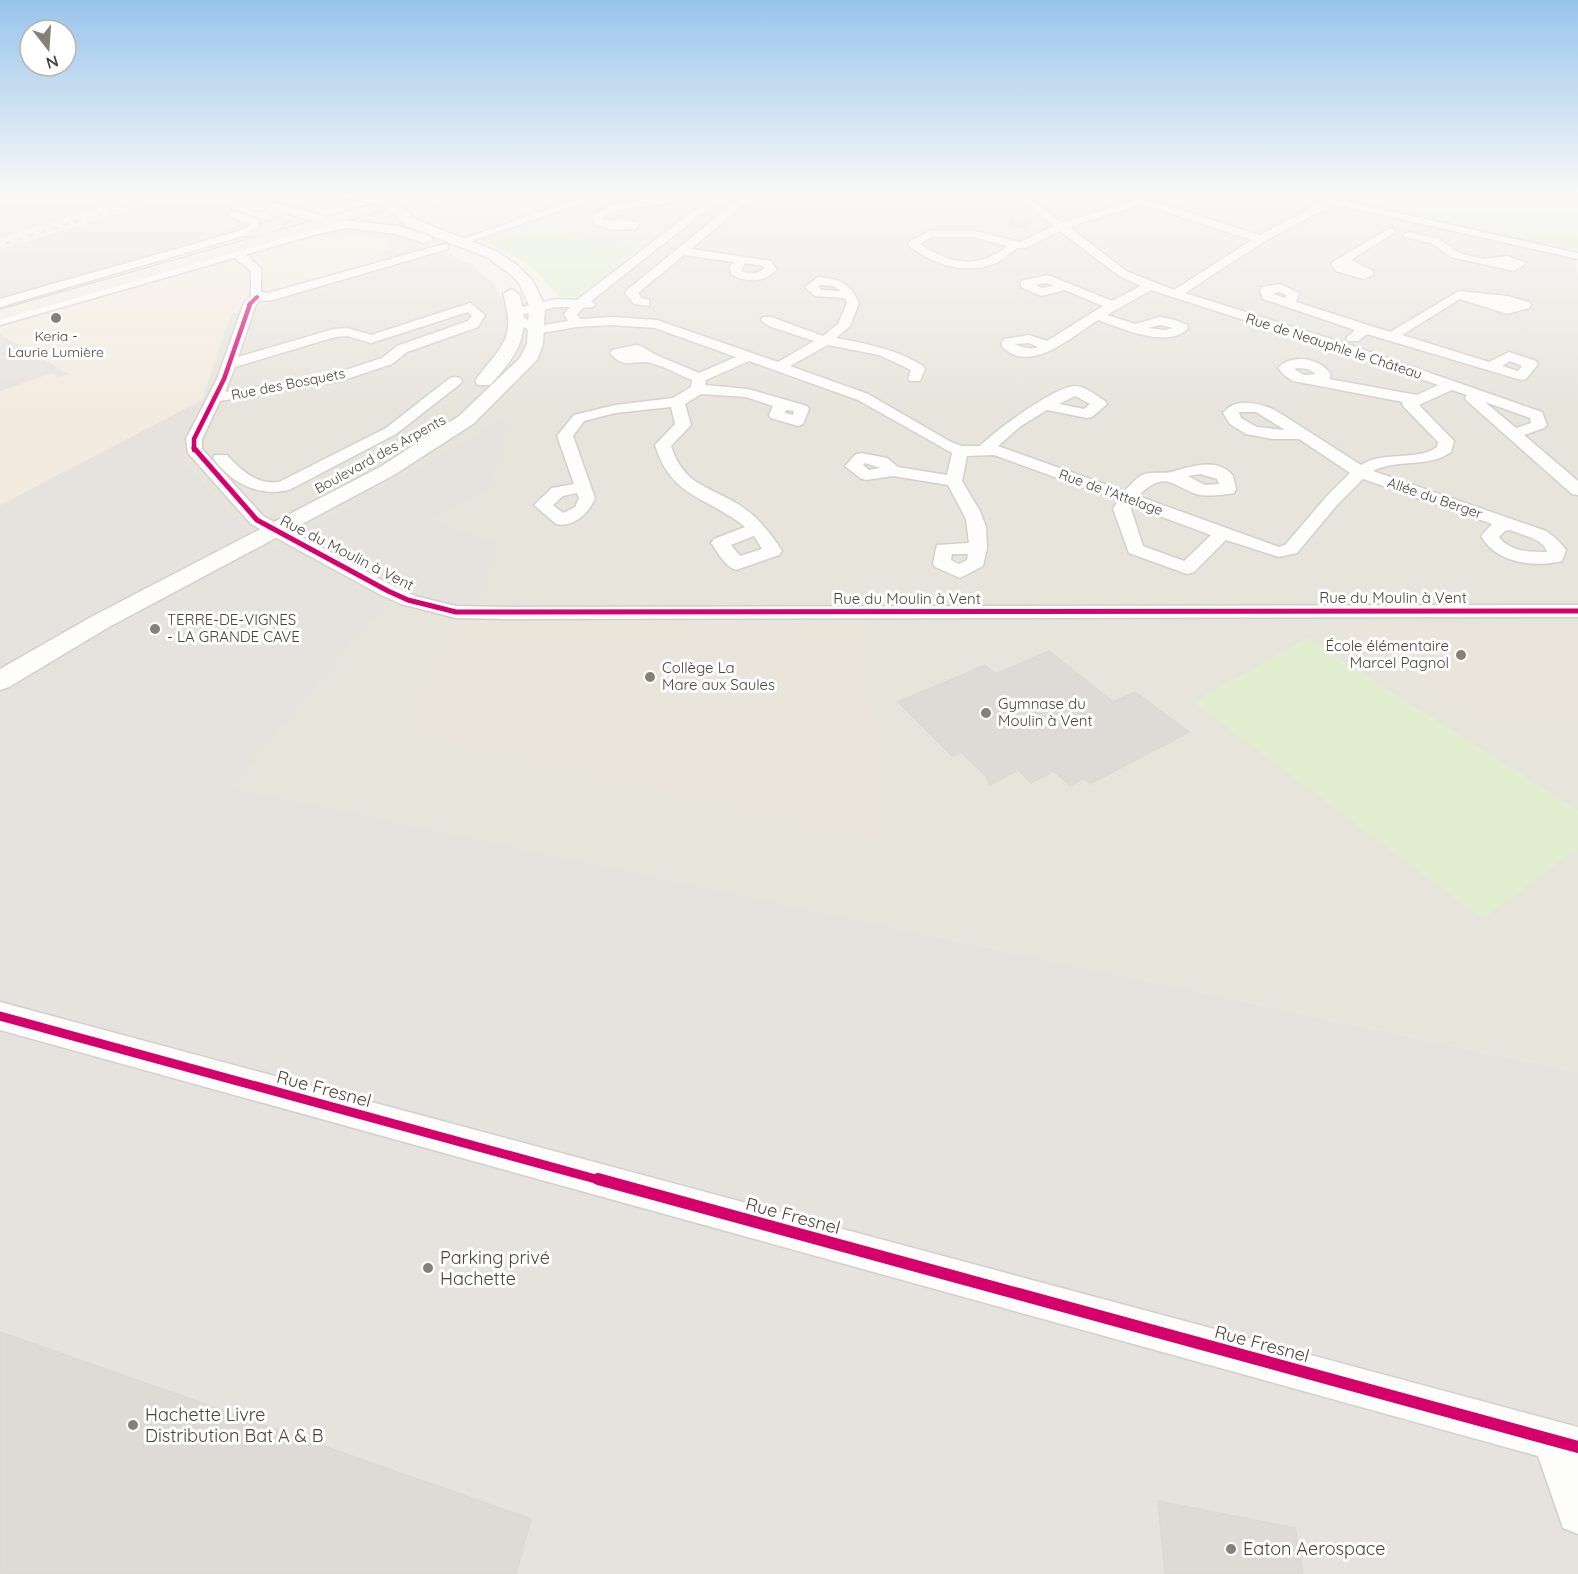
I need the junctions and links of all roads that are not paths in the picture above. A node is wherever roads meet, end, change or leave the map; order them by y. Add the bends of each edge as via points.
1 (130, 265) edge
2 (168, 265) edge
3 (173, 265) edge
4 (195, 265) edge
5 (382, 265) edge
6 (483, 265) edge
7 (508, 265) edge
8 (629, 265) edge
9 (639, 265) edge
10 (642, 265) edge
11 (665, 265) edge
12 (1112, 265) edge
13 (1220, 265) edge
14 (252, 266) edge
15 (662, 268) junction
16 (1150, 286) junction
17 (1064, 287) dead end
18 (256, 294) junction
19 (1175, 294) junction
20 (850, 295) dead end
21 (1459, 295) dead end
22 (0, 303) edge
23 (581, 303) junction
24 (645, 303) dead end
25 (1289, 303) dead end
26 (537, 306) junction
27 (605, 306) junction
28 (1112, 306) junction
29 (0, 310) edge
30 (0, 315) edge
31 (518, 316) junction
32 (1098, 316) junction
33 (0, 320) edge
34 (767, 320) dead end
35 (576, 323) junction
36 (657, 324) junction
37 (1137, 328) dead end
38 (1365, 329) junction
39 (537, 330) junction
40 (1392, 336) junction
41 (826, 340) junction
42 (1046, 346) dead end
43 (1342, 347) junction
44 (749, 356) junction
45 (651, 358) dead end
46 (231, 364) junction
47 (779, 367) junction
48 (1491, 368) dead end
49 (915, 378) dead end
50 (1318, 379) dead end
51 (455, 381) dead end
52 (699, 384) junction
53 (1449, 386) junction
54 (216, 397) junction
55 (1419, 400) junction
56 (677, 402) junction
57 (781, 404) dead end
58 (1044, 405) dead end
59 (1301, 434) dead end
60 (1513, 434) junction
61 (985, 450) junction
62 (960, 451) junction
63 (216, 453) dead end
64 (893, 471) dead end
65 (1360, 472) junction
66 (1176, 476) dead end
67 (243, 481) junction
68 (954, 481) junction
69 (226, 486) junction
70 (584, 487) dead end
71 (1578, 490) edge
72 (1128, 497) junction
73 (1510, 525) dead end
74 (265, 526) junction
75 (758, 528) dead end
76 (1222, 534) junction
77 (978, 548) dead end
78 (1578, 611) edge
79 (0, 657) edge
80 (0, 681) edge
81 (0, 1016) edge
82 (1566, 1443) edge
83 (1578, 1513) edge

1 - 22 street
2 - 29 main road
3 - 30 main road
4 - 33 street
5 - 18 street via 282,295
6 - 31 street via 507,286
7 - 26 street, Boulevard des Arpents via 526,281
8 - 23 street
9 - 27 street
10 - 15 street
11 - 15 street
12 - 16 street, Rue de Neauphle le Château
13 - 19 street
14 - 18 street via 258,274
15 - 24 street via 631,293
16 - 19 street, Rue de Neauphle le Château
16 - 28 street
17 - 28 street
18 - 46 street
19 - 43 street, Rue de Neauphle le Château
20 - 41 street via 853,303 844,326
21 - 40 street
23 - 26 street, Rue de l'Attelage
23 - 27 street, Rue de l'Attelage
23 - 35 street via 570,314
25 - 38 street
26 - 31 street, Rue de l'Attelage
26 - 39 street, Boulevard des Arpents
27 - 35 street
27 - 36 street, Rue de l'Attelage
28 - 32 street
31 - 39 street
31 - 74 street, Boulevard des Arpents via 504,361 448,416
32 - 37 street
32 - 42 street
34 - 41 street
35 - 36 street, Rue de l'Attelage
35 - 39 street, Rue de l'Attelage
36 - 44 street, Rue de l'Attelage
38 - 40 street
38 - 43 street
39 - 74 street, Boulevard des Arpents via 536,344 528,360 466,420 387,471
40 - 48 street
41 - 47 street
41 - 49 street via 875,347 904,359 918,369
43 - 53 street, Rue de Neauphle le Château
44 - 47 street, Rue de l'Attelage
44 - 52 street
45 - 52 street
46 - 54 street
46 - 54 street, Rue des Bosquets via 334,333 348,332 371,339 470,307 479,315 473,324 402,349 387,360 355,365 325,380
47 - 62 street, Rue de l'Attelage via 863,397
50 - 55 street
51 - 67 street via 391,431 283,486 270,489
52 - 56 street
52 - 57 street
53 - 55 street
53 - 60 street via 1473,398
53 - 60 street, Rue de Neauphle le Château via 1537,415 1539,424
54 - 69 street via 194,439 194,450
55 - 65 street, Rue de l'Attelage via 1409,405 1446,441 1445,449 1437,456 1379,462
56 - 70 street via 615,409 579,418 565,436
56 - 75 street via 683,425 663,445 668,465 688,486 732,508
58 - 61 street via 995,438
59 - 65 street, Allée du Berger
60 - 71 street
61 - 62 street, Rue de l'Attelage
61 - 72 street, Rue de l'Attelage via 996,450
62 - 68 street
63 - 67 street
64 - 68 street
65 - 73 street, Allée du Berger
65 - 76 street, Rue de l'Attelage via 1291,549 1279,552
66 - 72 street via 1147,479
67 - 69 street
68 - 77 street via 976,520
69 - 74 street
72 - 76 street, Rue de l'Attelage
72 - 76 street via 1122,509 1135,549 1187,568
74 - 78 street, Rue du Moulin à Vent via 397,595 456,612
74 - 79 street, Boulevard des Arpents via 79,612
74 - 80 street, Boulevard des Arpents
81 - 82 street, Rue Fresnel
82 - 83 street

